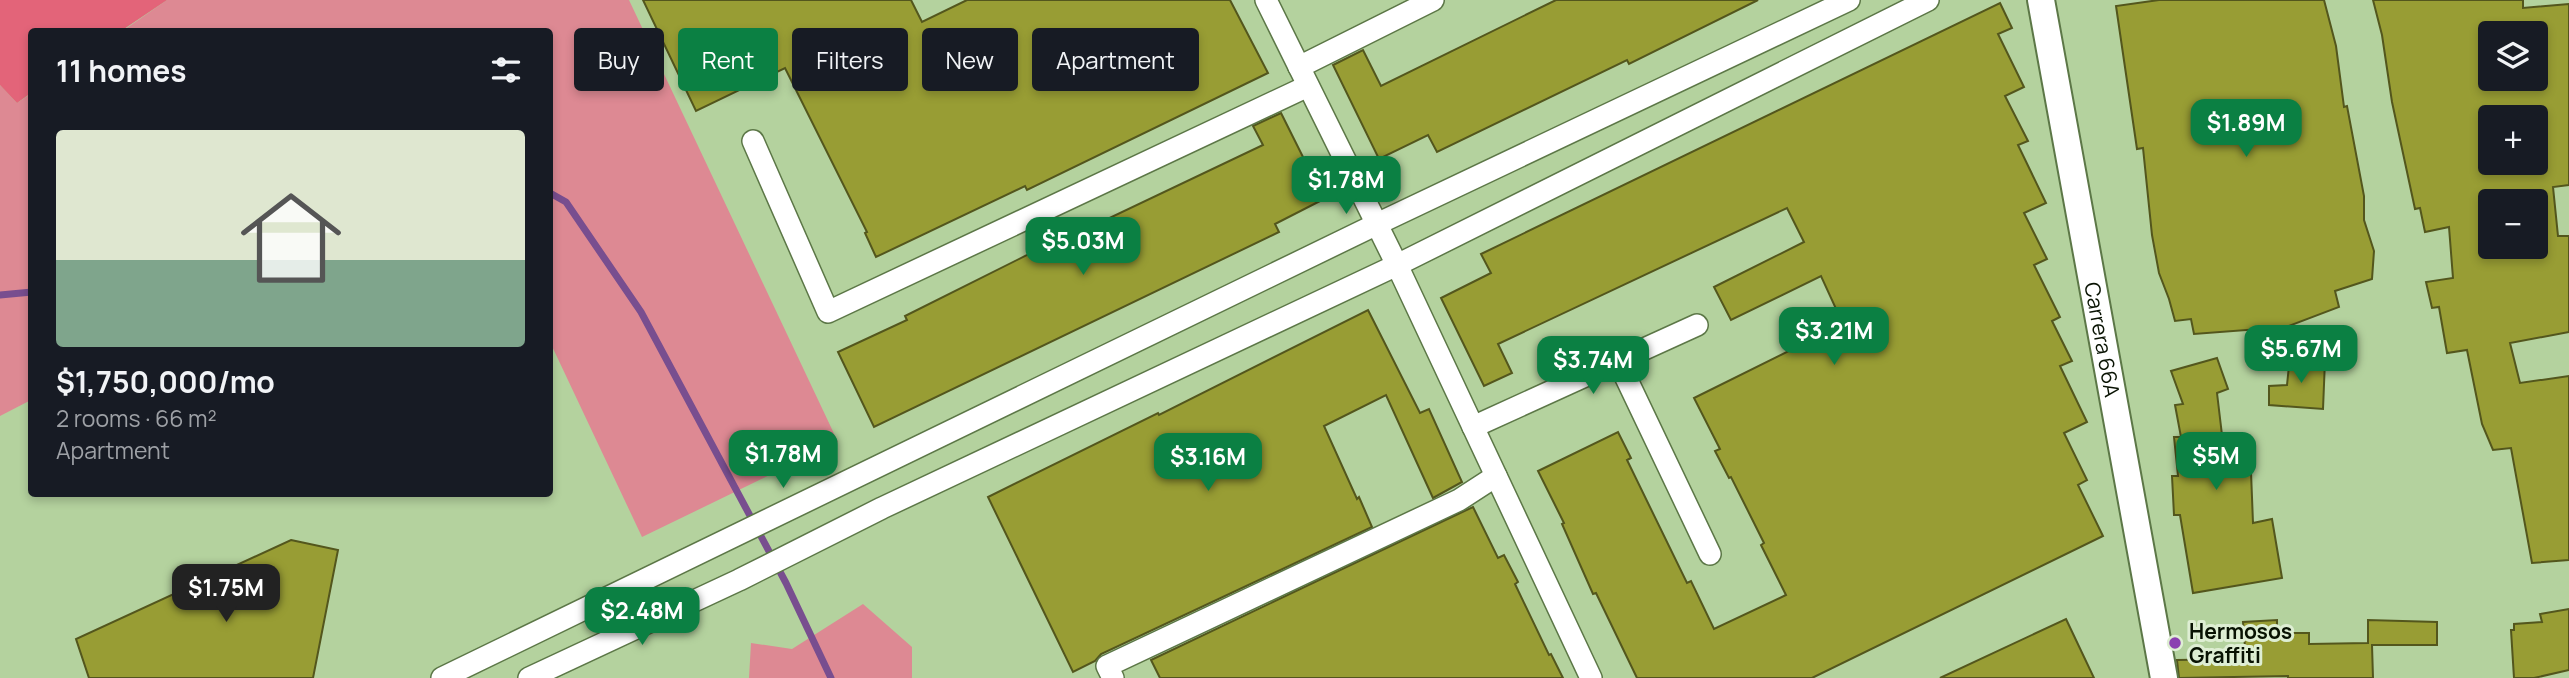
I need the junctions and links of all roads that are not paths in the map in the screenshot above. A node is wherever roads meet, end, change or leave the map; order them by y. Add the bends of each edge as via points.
1 (1266, 0) edge
2 (1433, 0) edge
3 (1849, 0) edge
4 (1928, 0) edge
5 (2042, 0) edge
6 (1304, 77) junction
7 (753, 141) dead end
8 (1377, 225) junction
9 (1397, 265) junction
10 (1697, 326) dead end
11 (1618, 361) junction
12 (1473, 427) junction
13 (1496, 476) junction
14 (1710, 554) dead end
15 (538, 631) junction
16 (553, 673) edge
17 (442, 678) edge
18 (529, 678) edge
19 (1113, 678) edge
20 (1591, 678) edge
21 (2164, 678) edge

1 - 6 street
2 - 6 street
3 - 8 street
4 - 9 street
5 - 21 street, Carrera 66A
6 - 7 street via 828,312
6 - 8 street
8 - 9 street
8 - 15 street
9 - 12 street
9 - 16 street via 882,508
10 - 11 street
11 - 12 street
11 - 14 street
12 - 13 street
13 - 19 street via 1459,500 1108,666
13 - 20 street
15 - 16 street
15 - 17 street
16 - 18 street

